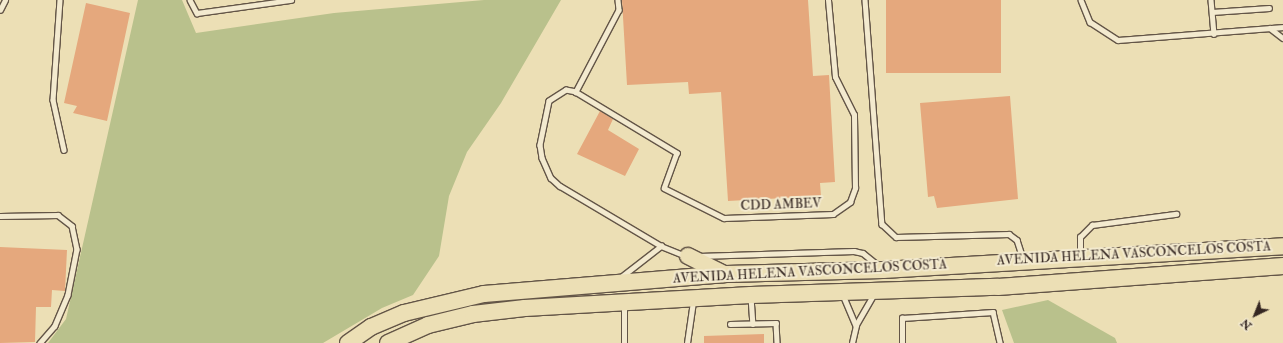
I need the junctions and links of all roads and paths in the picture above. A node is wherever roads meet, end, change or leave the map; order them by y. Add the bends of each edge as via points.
1 (5, 0) edge
2 (60, 0) edge
3 (190, 0) edge
4 (291, 0) edge
5 (618, 0) edge
6 (828, 0) edge
7 (865, 0) edge
8 (1081, 0) edge
9 (1211, 0) edge
10 (1269, 8) dead end
11 (0, 10) edge
12 (1212, 12) junction
13 (1283, 27) edge
14 (1270, 28) junction
15 (1214, 34) junction
16 (1283, 38) edge
17 (576, 92) junction
18 (64, 150) dead end
19 (1176, 214) dead end
20 (0, 216) edge
21 (661, 246) junction
22 (1283, 246) edge
23 (688, 256) junction
24 (1080, 257) junction
25 (1023, 260) junction
26 (1283, 266) edge
27 (883, 270) junction
28 (726, 274) junction
29 (613, 284) junction
30 (875, 293) junction
31 (842, 294) junction
32 (751, 295) junction
33 (693, 300) junction
34 (624, 303) junction
35 (730, 324) dead end
36 (753, 324) junction
37 (856, 325) junction
38 (40, 343) edge
39 (348, 343) edge
40 (388, 343) edge
41 (624, 343) edge
42 (687, 343) edge
43 (777, 343) edge
44 (852, 343) edge
45 (902, 343) edge
46 (1000, 343) edge

1 - 11 lane
2 - 18 lane via 53,100
3 - 4 lane via 197,13
5 - 17 lane via 619,10
6 - 17 lane, CDD AMBEV via 835,77 854,115 855,188 850,202 833,214 724,218 664,188 677,153
7 - 25 lane via 882,224 896,237 1009,234 1017,240
8 - 15 lane via 1090,22 1118,40
9 - 12 lane
10 - 12 lane
12 - 15 lane
13 - 14 lane
14 - 15 lane
14 - 16 lane
17 - 21 lane via 566,90 549,101 540,145 545,167 560,186
19 - 24 lane via 1092,225 1080,237
20 - 38 lane via 58,215 72,226 77,249 68,295 55,326
21 - 23 lane
21 - 29 lane
22 - 24 highway, AVENIDA HELENA VASCONCELOS COSTA
23 - 27 lane via 854,251 870,257
23 - 28 highway
24 - 25 highway, AVENIDA HELENA VASCONCELOS COSTA
25 - 27 highway, AVENIDA HELENA VASCONCELOS COSTA
26 - 30 highway, AVENIDA HELENA VASCONCELOS COSTA via 998,287
27 - 28 highway, AVENIDA HELENA VASCONCELOS COSTA
28 - 29 highway, AVENIDA HELENA VASCONCELOS COSTA
29 - 39 highway, AVENIDA HELENA VASCONCELOS COSTA via 484,294 436,304 371,327
30 - 31 highway, AVENIDA HELENA VASCONCELOS COSTA
30 - 37 lane
31 - 32 highway, AVENIDA HELENA VASCONCELOS COSTA
31 - 37 lane
32 - 33 highway, AVENIDA HELENA VASCONCELOS COSTA
32 - 36 lane
33 - 34 highway, AVENIDA HELENA VASCONCELOS COSTA
33 - 42 lane
34 - 40 highway, AVENIDA HELENA VASCONCELOS COSTA via 473,314 428,325
34 - 41 lane
35 - 36 lane
36 - 43 lane via 776,323
37 - 44 lane
45 - 46 lane via 902,318 993,312

